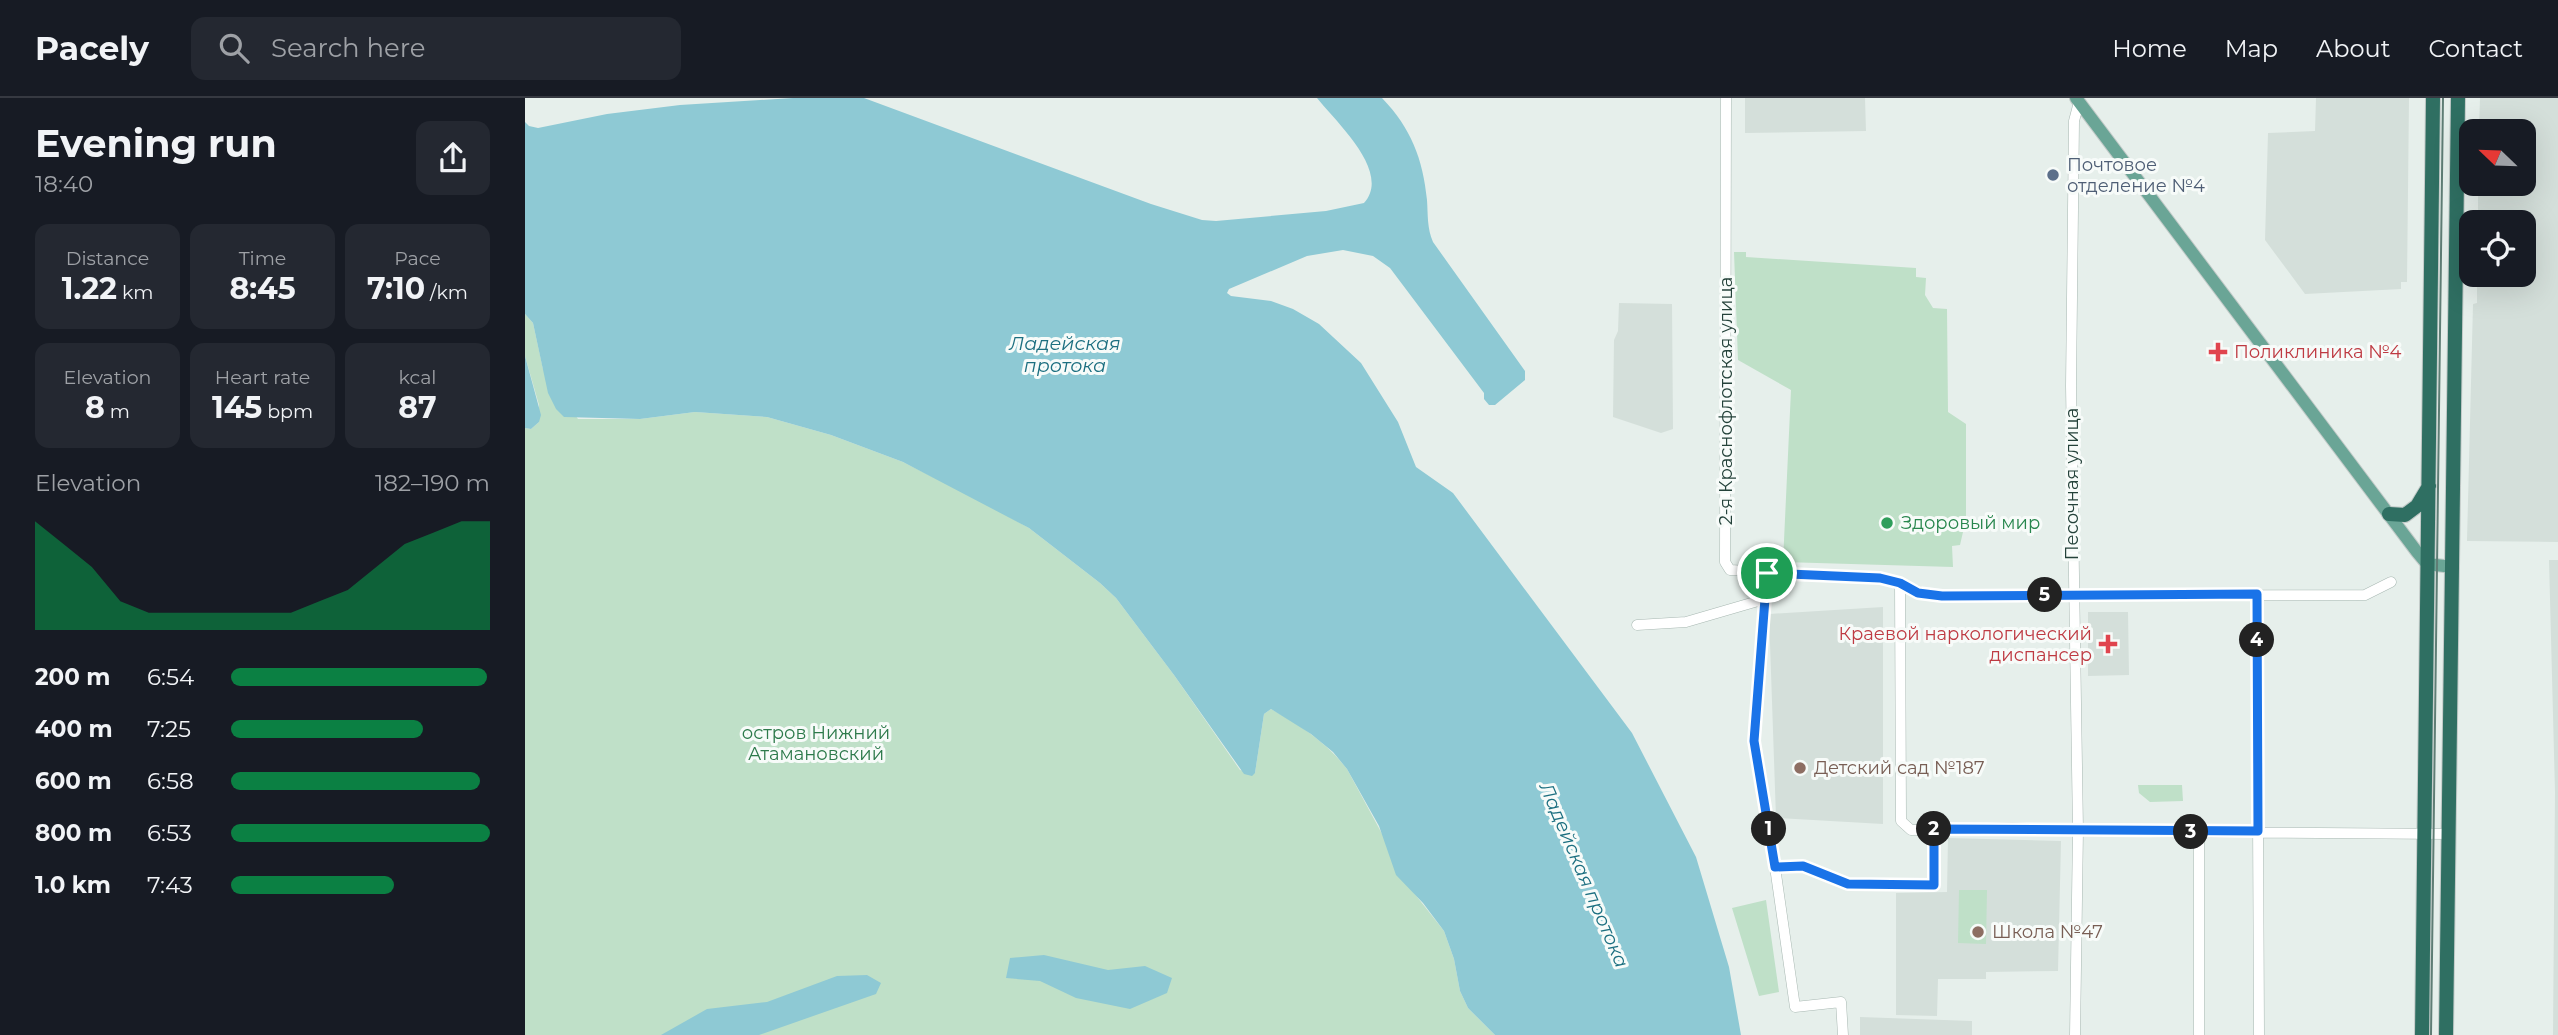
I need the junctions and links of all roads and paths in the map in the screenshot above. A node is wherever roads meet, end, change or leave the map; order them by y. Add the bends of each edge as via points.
1 (1726, 98) edge
2 (2433, 98) edge
3 (2458, 98) edge
4 (2077, 100) edge
5 (2430, 485) junction
6 (2389, 514) junction
7 (2427, 564) junction
8 (2453, 566) junction
9 (1767, 573) junction
10 (2391, 582) dead end
11 (1900, 583) junction
12 (2257, 594) junction
13 (2073, 596) junction
14 (1765, 599) junction
15 (1637, 625) dead end
16 (1934, 829) junction
17 (2078, 830) junction
18 (2258, 831) junction
19 (2199, 832) junction
20 (2424, 834) junction
21 (2448, 834) junction
22 (1775, 867) junction
23 (1843, 1035) edge
24 (2075, 1035) edge
25 (2199, 1035) edge
26 (2259, 1035) edge
27 (2422, 1035) edge
28 (2446, 1035) edge

1 - 9 street, 2-я Краснофлотская улица via 1725,562 1730,570
2 - 5 highway
3 - 8 highway
4 - 6 main road
4 - 13 street, Песочная улица via 2071,386
5 - 6 highway via 2411,511
5 - 7 highway
6 - 7 main road
7 - 8 main road
7 - 20 highway
8 - 21 highway
9 - 11 street
9 - 14 street
10 - 12 street via 2365,595
11 - 13 street via 1926,595
11 - 16 street via 1901,821 1911,830
12 - 13 street
12 - 18 street
13 - 17 street, Песочная улица
14 - 15 street via 1686,622
14 - 22 street via 1754,741
16 - 17 street
16 - 22 street via 1934,885 1848,884 1803,866
17 - 19 street
17 - 24 street, Песочная улица
18 - 19 street
18 - 20 street
18 - 26 street
19 - 25 street
20 - 21 street
20 - 27 highway
21 - 28 highway
22 - 23 street via 1795,1007 1841,1002

